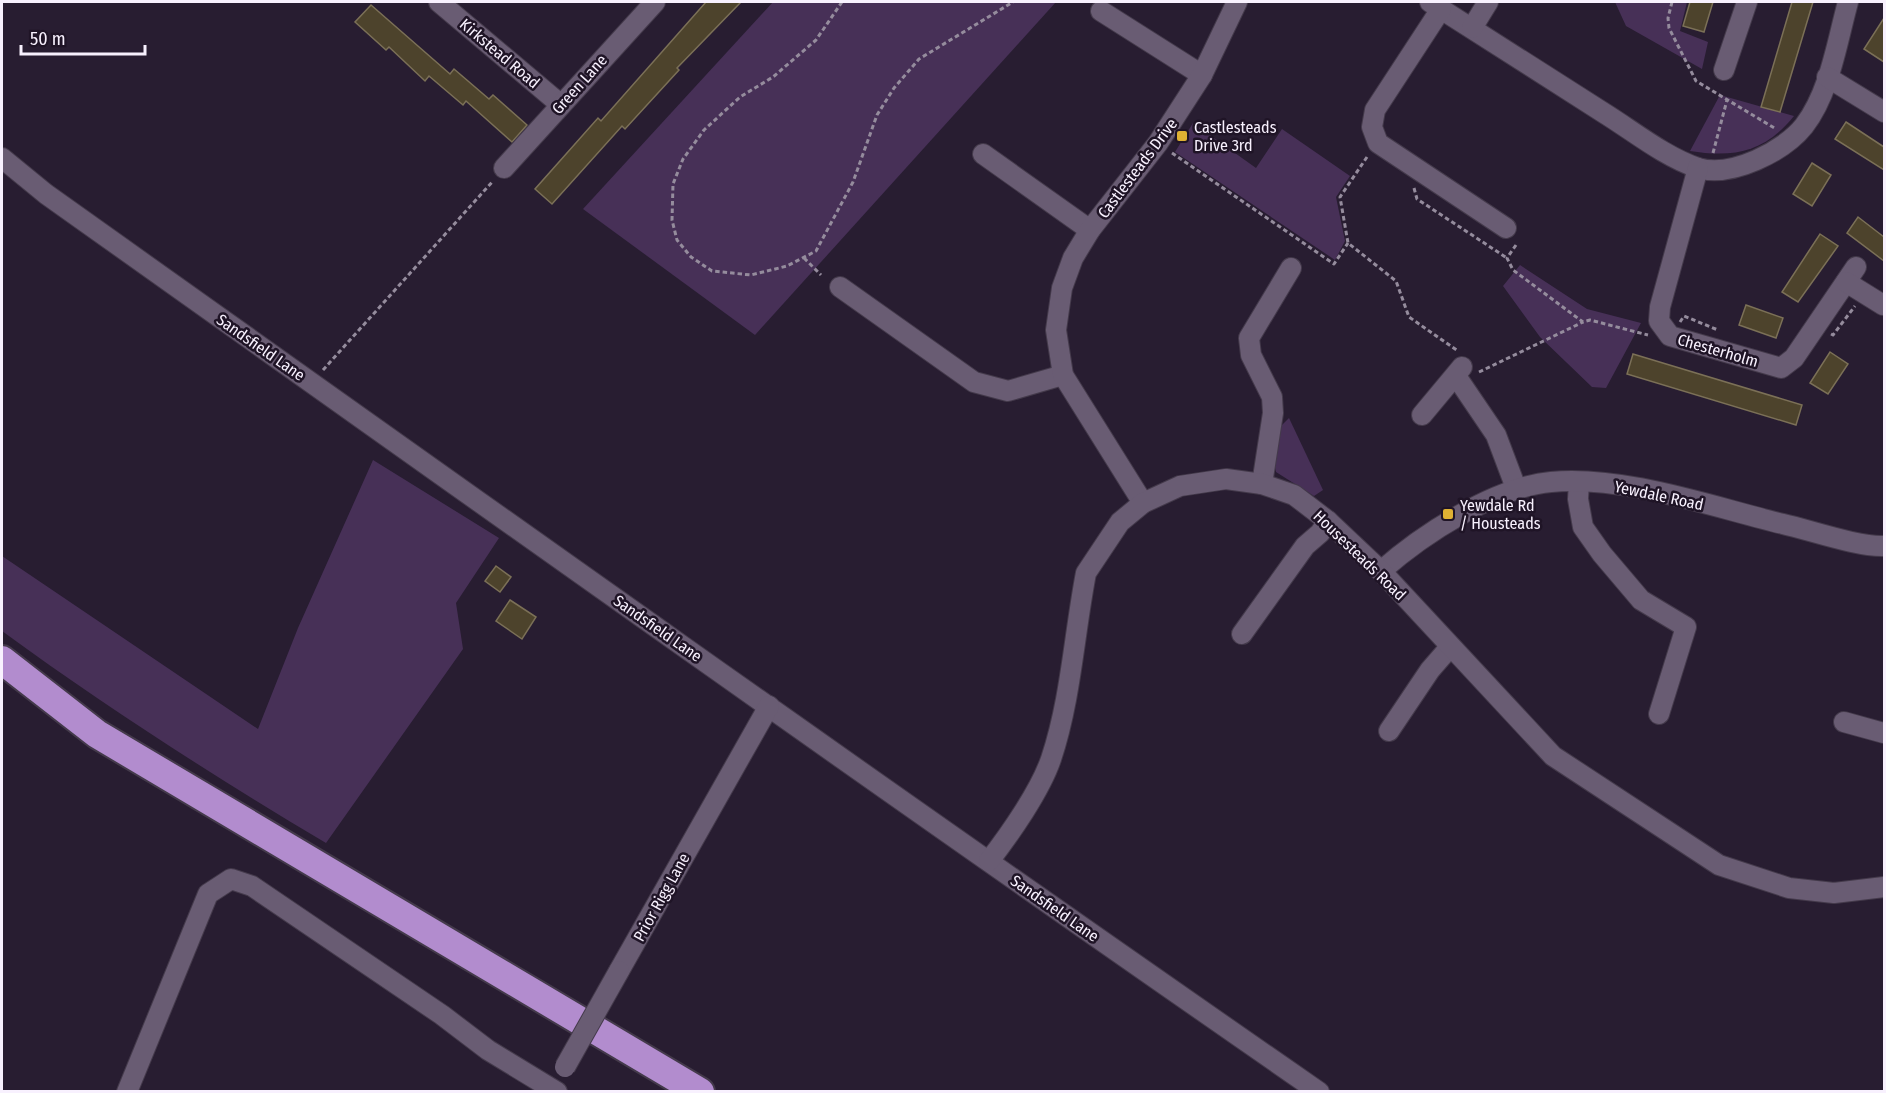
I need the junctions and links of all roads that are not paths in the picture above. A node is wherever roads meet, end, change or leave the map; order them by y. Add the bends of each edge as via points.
1 (439, 2) edge
2 (655, 2) edge
3 (1237, 2) edge
4 (1488, 2) edge
5 (1747, 2) edge
6 (1848, 2) edge
7 (1436, 5) edge
8 (1101, 11) dead end
9 (1472, 28) junction
10 (1724, 70) dead end
11 (1202, 75) junction
12 (1827, 77) junction
13 (560, 104) junction
14 (1884, 112) edge
15 (983, 154) dead end
16 (2, 158) edge
17 (1705, 162) junction
18 (504, 168) road end
19 (1090, 230) junction
20 (1511, 237) road end
21 (1291, 268) dead end
22 (840, 287) dead end
23 (1883, 305) dead end
24 (1063, 375) junction
25 (1422, 415) dead end
26 (1579, 482) junction
27 (1262, 484) junction
28 (1516, 489) junction
29 (1143, 503) junction
30 (1328, 521) junction
31 (1884, 546) edge
32 (1381, 572) junction
33 (1242, 634) dead end
34 (1450, 647) junction
35 (2, 660) edge
36 (769, 706) junction
37 (1659, 714) dead end
38 (1844, 722) dead end
39 (1389, 731) dead end
40 (1884, 734) edge
41 (988, 861) junction
42 (1884, 887) edge
43 (555, 1090) edge
44 (128, 1092) edge
45 (700, 1092) edge
46 (1319, 1092) edge

1 - 13 street, Kirkstead Road
2 - 13 street, Green Lane
3 - 11 street, Castlesteads Drive
4 - 9 street
5 - 10 street
6 - 12 street
7 - 9 street
7 - 20 street via 1375,110 1372,126 1378,143
8 - 11 street
9 - 17 street via 1658,147
11 - 19 street, Castlesteads Drive via 1158,143
12 - 14 street
12 - 17 street via 1818,103 1790,142 1744,165 1710,170
13 - 18 street, Green Lane
15 - 19 street
16 - 36 street, Sandsfield Lane via 46,194
17 - 23 street, Chesterholm via 1660,307 1659,321 1670,336 1781,368 1794,358 1851,274
19 - 24 street, Castlesteads Drive via 1073,258 1062,288 1056,330
21 - 27 street via 1249,338 1251,355 1272,397
22 - 24 street via 974,382 1008,391
24 - 29 street, Castlesteads Drive
25 - 28 street via 1464,365
26 - 28 street, Yewdale Road via 1551,482
26 - 31 street, Yewdale Road via 1624,485
26 - 37 street via 1583,527 1602,554 1641,600 1686,627
27 - 29 street, Housesteads Road via 1226,479 1180,486
27 - 30 street, Housesteads Road via 1294,495
28 - 32 street, Yewdale Road via 1409,546
29 - 41 street, Housesteads Road via 1120,522 1086,573 1070,677 1050,760 1021,814
30 - 32 street, Housesteads Road
30 - 33 street via 1305,546
32 - 34 street, Housesteads Road
34 - 39 street
34 - 42 street, Housesteads Road via 1553,756 1719,865 1789,888 1834,893
35 - 45 highway via 98,734
36 - 41 street, Sandsfield Lane
36 - 43 street, Prior Rigg Lane, bridge
38 - 40 street
41 - 46 street, Sandsfield Lane
43 - 44 street via 488,1050 442,1014 252,886 231,879 208,894

